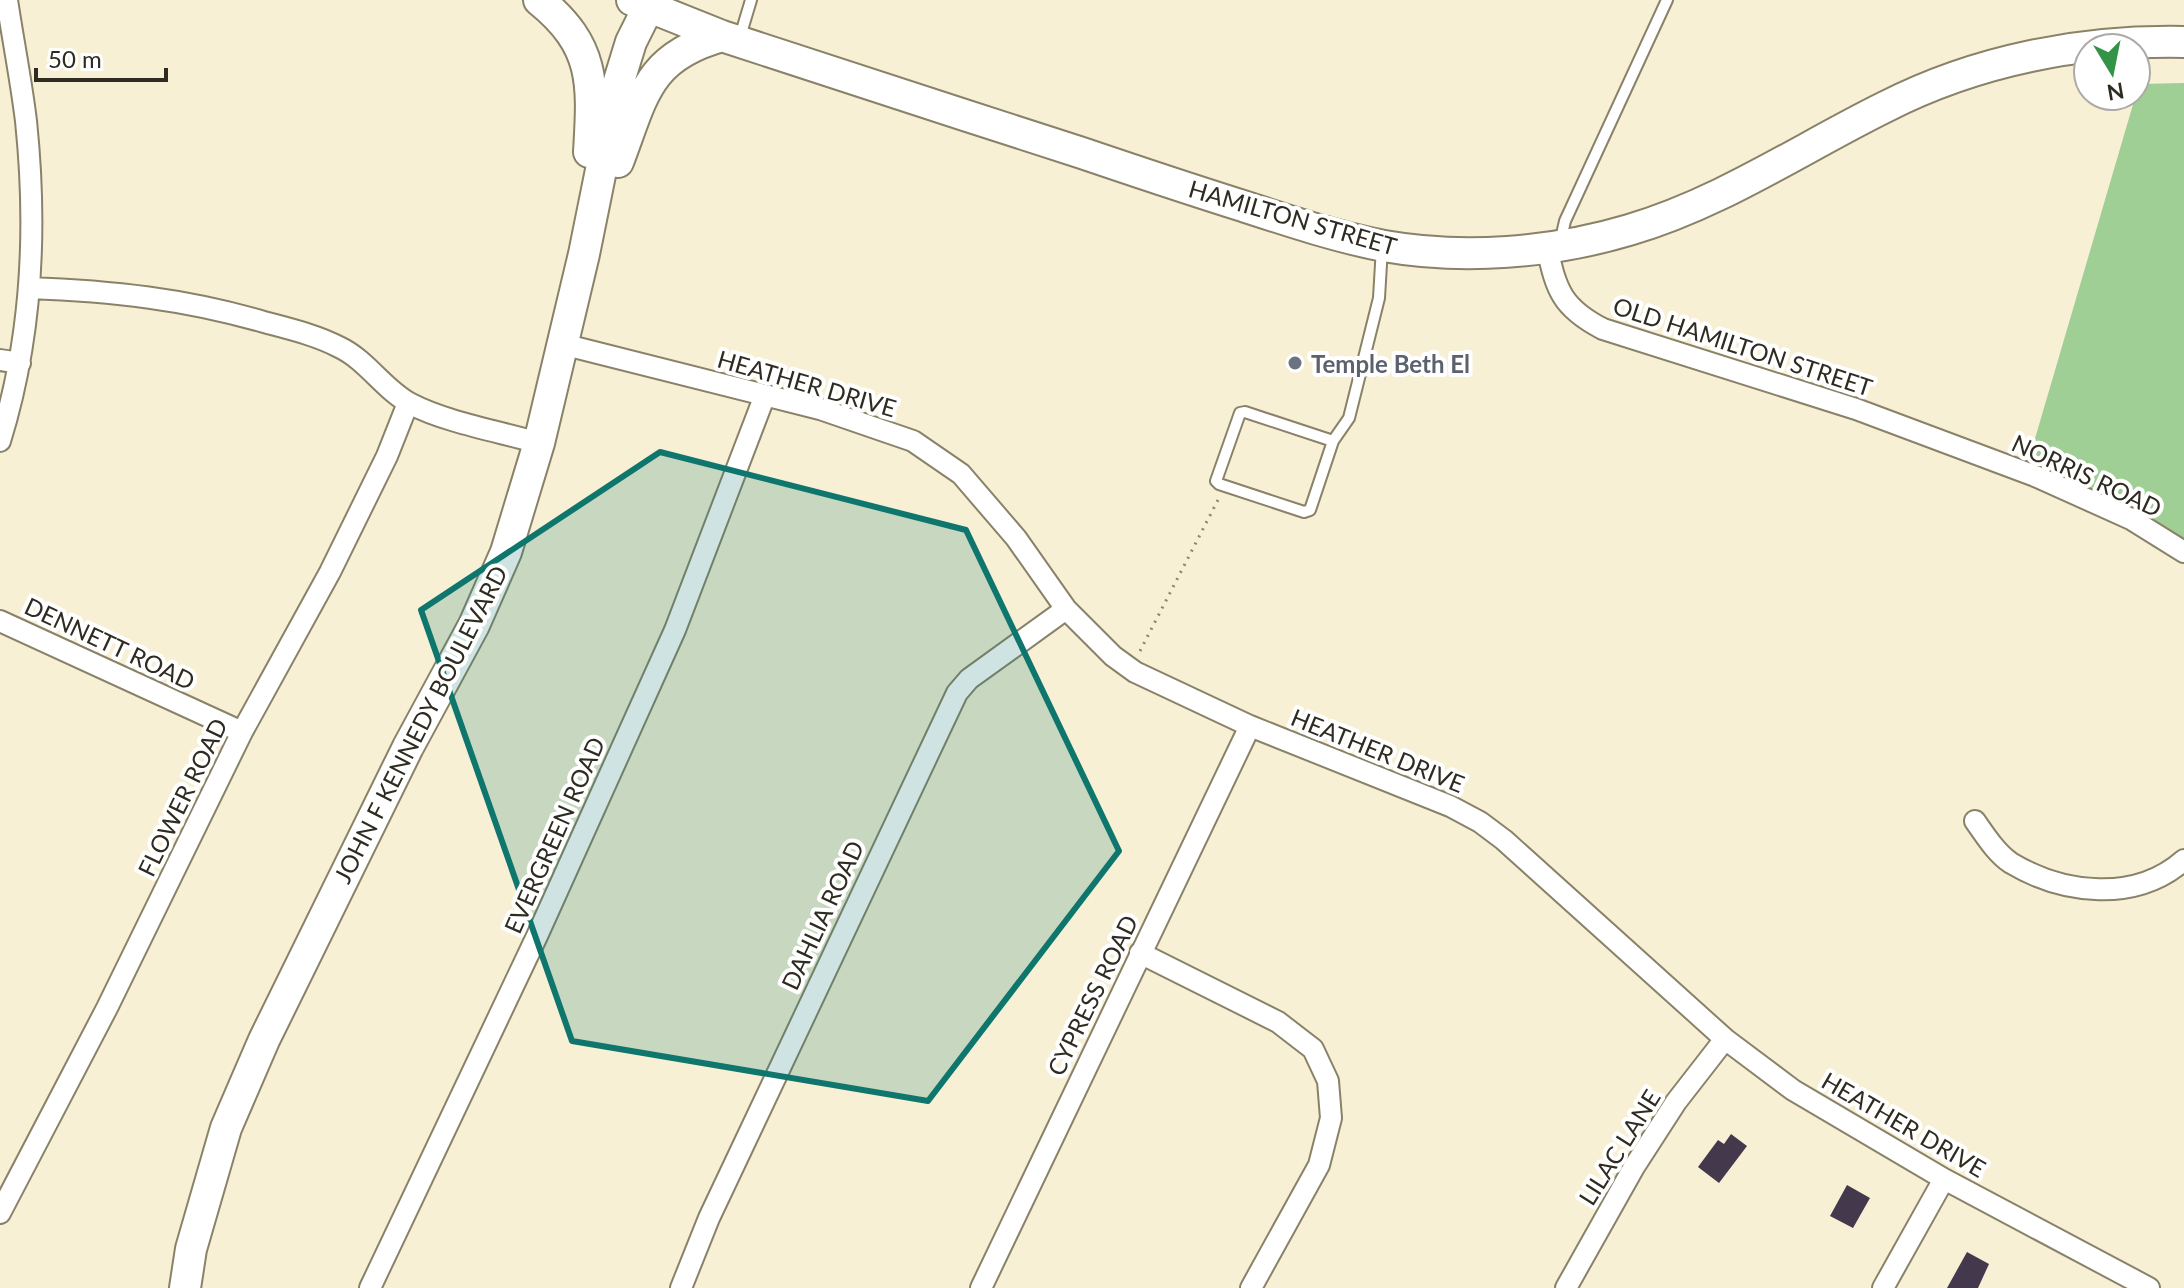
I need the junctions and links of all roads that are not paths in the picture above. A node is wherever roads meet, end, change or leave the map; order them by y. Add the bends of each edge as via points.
1 (7, 0) edge
2 (539, 0) edge
3 (751, 0) edge
4 (1667, 0) edge
5 (644, 2) edge
6 (730, 39) junction
7 (2184, 42) edge
8 (1382, 245) junction
9 (1553, 246) junction
10 (584, 254) junction
11 (29, 288) junction
12 (562, 344) junction
13 (10, 361) edge
14 (765, 395) junction
15 (408, 403) junction
16 (0, 441) edge
17 (1333, 441) junction
18 (539, 443) junction
19 (1965, 450) joint
20 (2184, 552) edge
21 (1066, 609) junction
22 (0, 621) edge
23 (1250, 726) junction
24 (242, 732) junction
25 (1975, 821) dead end
26 (2184, 860) edge
27 (1140, 953) junction
28 (1725, 1039) junction
29 (1944, 1179) junction
30 (0, 1213) edge
31 (185, 1288) edge
32 (370, 1288) edge
33 (681, 1288) edge
34 (981, 1288) edge
35 (1251, 1288) edge
36 (1566, 1288) edge
37 (1883, 1288) edge
38 (2149, 1288) edge

1 - 11 street via 26,120
2 - 10 street via 567,25 589,74
3 - 6 lane
4 - 9 lane
5 - 6 street, HAMILTON STREET
5 - 10 street, JOHN F KENNEDY BOULEVARD via 619,81
6 - 8 street, HAMILTON STREET via 1279,218
6 - 10 street via 695,43 650,81
7 - 9 street, HAMILTON STREET via 2064,50 1964,74 1889,105 1696,207 1625,231
8 - 9 street, HAMILTON STREET via 1453,252
8 - 17 lane via 1379,298 1360,378 1349,418
9 - 19 street, OLD HAMILTON STREET via 1554,280 1570,308 1603,329 1856,409
10 - 12 street, JOHN F KENNEDY BOULEVARD
11 - 13 street
11 - 15 street via 145,295 313,336 351,354
12 - 14 street, HEATHER DRIVE
12 - 18 street, JOHN F KENNEDY BOULEVARD
13 - 16 street via 15,391
14 - 21 street, HEATHER DRIVE via 913,441 941,458 1016,538
14 - 32 street, EVERGREEN ROAD via 675,630
15 - 18 street
15 - 24 street, FLOWER ROAD via 330,572
17 - 17 lane via 1310,510 1216,481 1240,413
18 - 31 street, JOHN F KENNEDY BOULEVARD via 506,552 474,625 401,761 226,1128
19 - 20 street, NORRIS ROAD via 2131,519
21 - 23 street, HEATHER DRIVE via 1135,672
21 - 33 street, DAHLIA ROAD via 957,693 709,1218
22 - 24 street, DENNETT ROAD
23 - 27 street, CYPRESS ROAD
23 - 28 street, HEATHER DRIVE via 1480,822
24 - 30 street, FLOWER ROAD
25 - 26 street via 2010,862 2063,886 2089,891 2157,877
27 - 34 street, CYPRESS ROAD
27 - 35 street via 1278,1022 1313,1049 1328,1081 1331,1118 1319,1165
28 - 29 street, HEATHER DRIVE via 1793,1090
28 - 36 street, LILAC LANE via 1642,1154
29 - 37 street
29 - 38 street, HEATHER DRIVE

